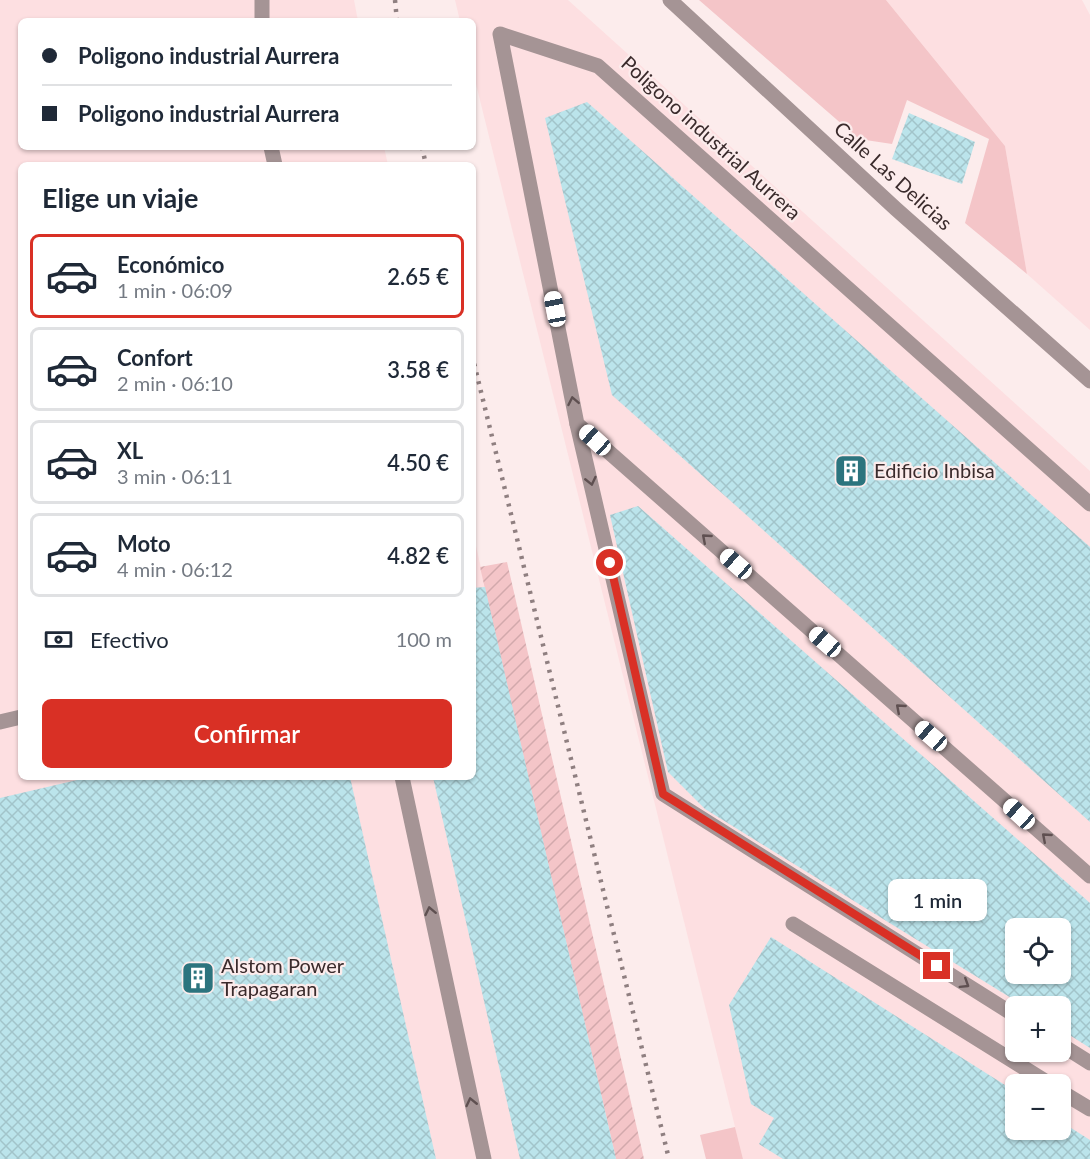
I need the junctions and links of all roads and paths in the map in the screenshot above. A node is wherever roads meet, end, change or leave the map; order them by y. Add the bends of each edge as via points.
1 (262, 0) edge
2 (670, 0) edge
3 (262, 18) edge
4 (1090, 381) edge
5 (578, 424) junction
6 (1090, 504) edge
7 (18, 718) edge
8 (0, 722) edge
9 (403, 780) edge
10 (1090, 876) edge
11 (793, 924) dead end
12 (1005, 1009) edge
13 (1071, 1051) edge
14 (1090, 1063) edge
15 (1034, 1074) edge
16 (1071, 1098) edge
17 (1090, 1109) edge
18 (484, 1159) edge

1 - 3 street
2 - 4 street, Calle Las Delicias
5 -> 6 street, Poligono industrial Aurrera via 500,34 598,66
10 -> 5 street
5 -> 12 street, Poligono industrial Aurrera via 663,794
7 - 8 street
18 -> 9 street
11 - 15 street
13 - 14 street
16 - 17 street

